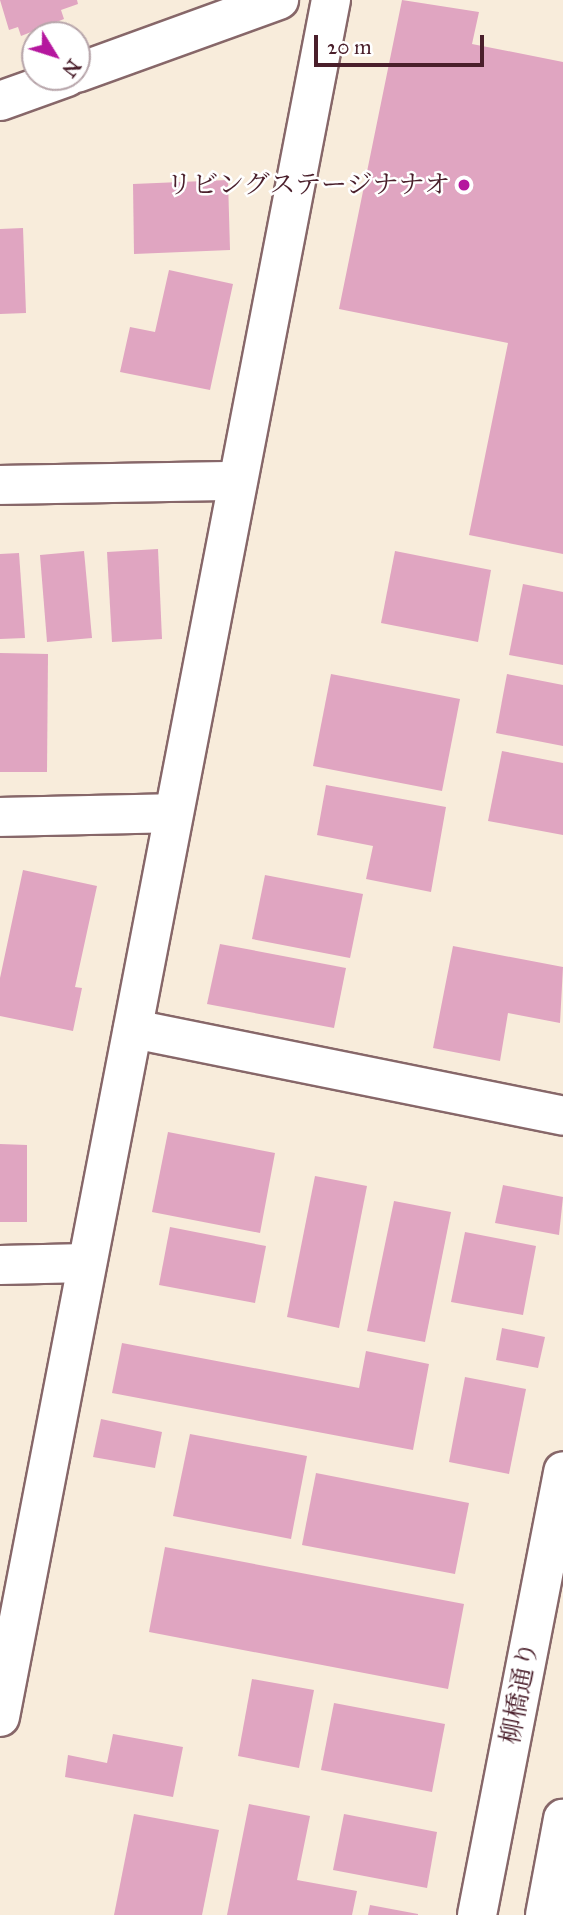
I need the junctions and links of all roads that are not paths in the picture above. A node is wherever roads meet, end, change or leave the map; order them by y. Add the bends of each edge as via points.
1 (279, 0) edge
2 (331, 0) edge
3 (91, 68) edge
4 (29, 91) edge
5 (0, 102) edge
6 (236, 481) junction
7 (0, 485) edge
8 (173, 813) junction
9 (0, 817) edge
10 (133, 1029) junction
11 (563, 1116) edge
12 (87, 1262) junction
13 (0, 1265) edge
14 (563, 1471) edge
15 (0, 1717) edge
16 (563, 1819) edge
17 (477, 1915) edge
18 (545, 1915) edge

1 - 3 street
2 - 6 street
4 - 5 street
6 - 7 street
6 - 8 street
8 - 9 street
8 - 10 street
10 - 11 street
10 - 12 street
12 - 13 street
12 - 15 street
14 - 17 street, 柳橋通り
16 - 18 street

